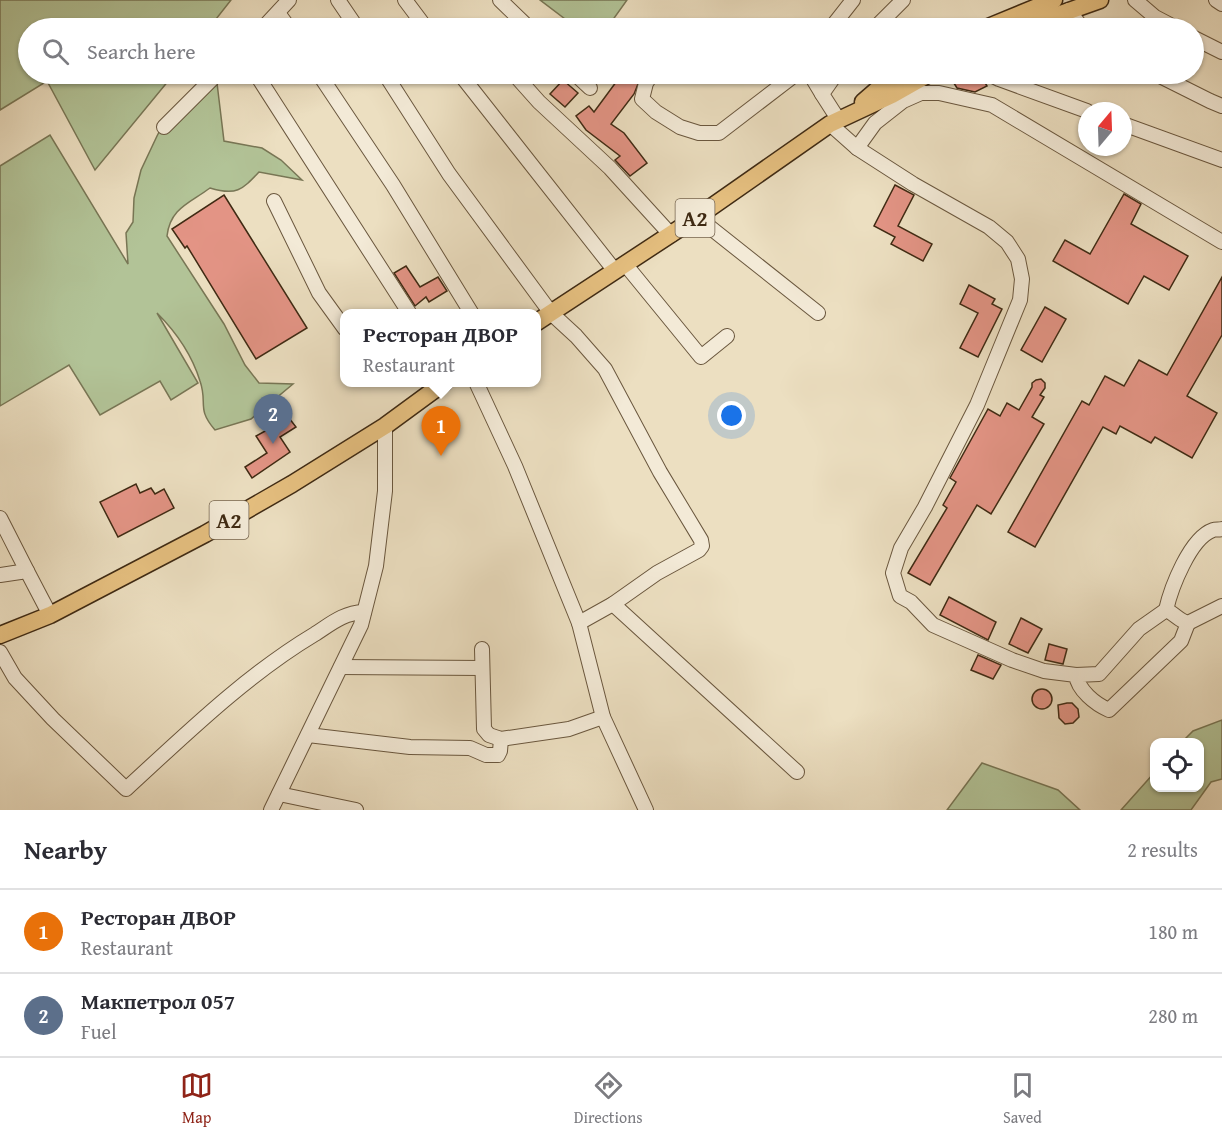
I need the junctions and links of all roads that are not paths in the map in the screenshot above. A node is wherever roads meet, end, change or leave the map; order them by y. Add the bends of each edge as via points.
1 (289, 0) edge
2 (338, 0) edge
3 (405, 0) edge
4 (500, 0) edge
5 (853, 0) edge
6 (903, 0) edge
7 (1054, 0) edge
8 (1100, 0) edge
9 (1135, 0) edge
10 (1216, 0) edge
11 (1222, 4) edge
12 (1069, 10) junction
13 (278, 13) junction
14 (273, 18) edge
15 (282, 18) edge
16 (350, 18) edge
17 (418, 18) edge
18 (519, 18) edge
19 (839, 18) edge
20 (885, 18) edge
21 (1010, 18) edge
22 (1048, 18) edge
23 (1075, 18) edge
24 (1157, 18) edge
25 (1204, 43) edge
26 (1222, 52) edge
27 (207, 84) edge
28 (262, 84) edge
29 (326, 84) edge
30 (391, 84) edge
31 (468, 84) edge
32 (523, 84) edge
33 (586, 84) edge
34 (646, 84) edge
35 (783, 84) edge
36 (816, 84) edge
37 (829, 84) edge
38 (884, 84) edge
39 (912, 84) edge
40 (1010, 84) edge
41 (1176, 84) edge
42 (590, 88) dead end
43 (822, 94) junction
44 (1222, 106) edge
45 (1078, 108) edge
46 (840, 119) junction
47 (164, 127) dead end
48 (1132, 127) edge
49 (857, 148) junction
50 (1222, 160) edge
51 (274, 201) dead end
52 (697, 217) junction
53 (670, 234) junction
54 (1222, 242) edge
55 (620, 268) junction
56 (407, 309) edge
57 (469, 309) edge
58 (538, 309) edge
59 (818, 313) dead end
60 (544, 318) edge
61 (340, 322) edge
62 (727, 336) dead end
63 (438, 387) edge
64 (478, 387) edge
65 (385, 426) junction
66 (0, 518) edge
67 (1222, 529) edge
68 (27, 571) junction
69 (0, 575) edge
70 (613, 604) junction
71 (1222, 606) edge
72 (1166, 610) junction
73 (364, 612) junction
74 (50, 615) junction
75 (579, 623) junction
76 (1188, 623) junction
77 (0, 635) edge
78 (482, 649) dead end
79 (0, 652) edge
80 (340, 667) junction
81 (482, 668) junction
82 (1076, 675) junction
83 (603, 717) junction
84 (308, 735) junction
85 (501, 739) junction
86 (797, 771) dead end
87 (279, 794) junction
88 (271, 810) edge
89 (356, 810) edge
90 (646, 810) edge

1 - 13 street
2 - 16 street
3 - 17 street
4 - 18 street
5 - 19 street
6 - 20 street
7 - 21 main road
8 - 12 main road
9 - 24 street
10 - 11 street
12 - 22 main road
12 - 23 street
13 - 14 street
13 - 15 street
25 - 26 street
27 - 47 street
28 - 56 street
29 - 57 street
30 - 58 street
31 - 55 street
32 - 53 street
33 - 42 street
34 - 35 street via 642,99 656,112 699,133 719,133
36 - 43 street
37 - 43 street
38 - 46 main road, A2
39 - 46 main road, A2
40 - 45 street
41 - 44 street
43 - 46 street
46 - 49 street
46 - 52 main road, A2
48 - 50 street
49 - 54 street via 875,123 903,101 921,93 992,105
49 - 82 street via 989,227 1007,242 1018,259 1022,279 1020,300 977,405 901,548 893,573 900,596 933,625 952,635 1044,671
51 - 61 street via 319,293
52 - 53 main road, A2
52 - 59 street
53 - 55 main road, A2
55 - 60 main road, A2
55 - 62 street via 701,357
60 - 70 street via 576,336 605,369 701,540 699,550
63 - 65 main road, A2
64 - 75 street
65 - 73 street via 385,491 376,566
65 - 74 main road, A2 via 205,534
66 - 68 street
67 - 72 street via 1212,530 1188,556
68 - 69 street
68 - 74 street
70 - 75 street
70 - 86 street
71 - 76 street
72 - 76 street
72 - 82 street via 1139,629 1099,674
73 - 79 street via 349,613 279,656 242,684 126,789 15,678
73 - 80 street
74 - 77 main road, A2
75 - 83 street
76 - 82 street via 1182,641 1109,710 1099,706
78 - 81 street
80 - 81 street
80 - 84 street
81 - 85 street via 484,729
83 - 85 street via 569,729
83 - 90 street
84 - 85 street via 410,747 470,748 492,756 498,755
84 - 87 street
87 - 88 street
87 - 89 street

